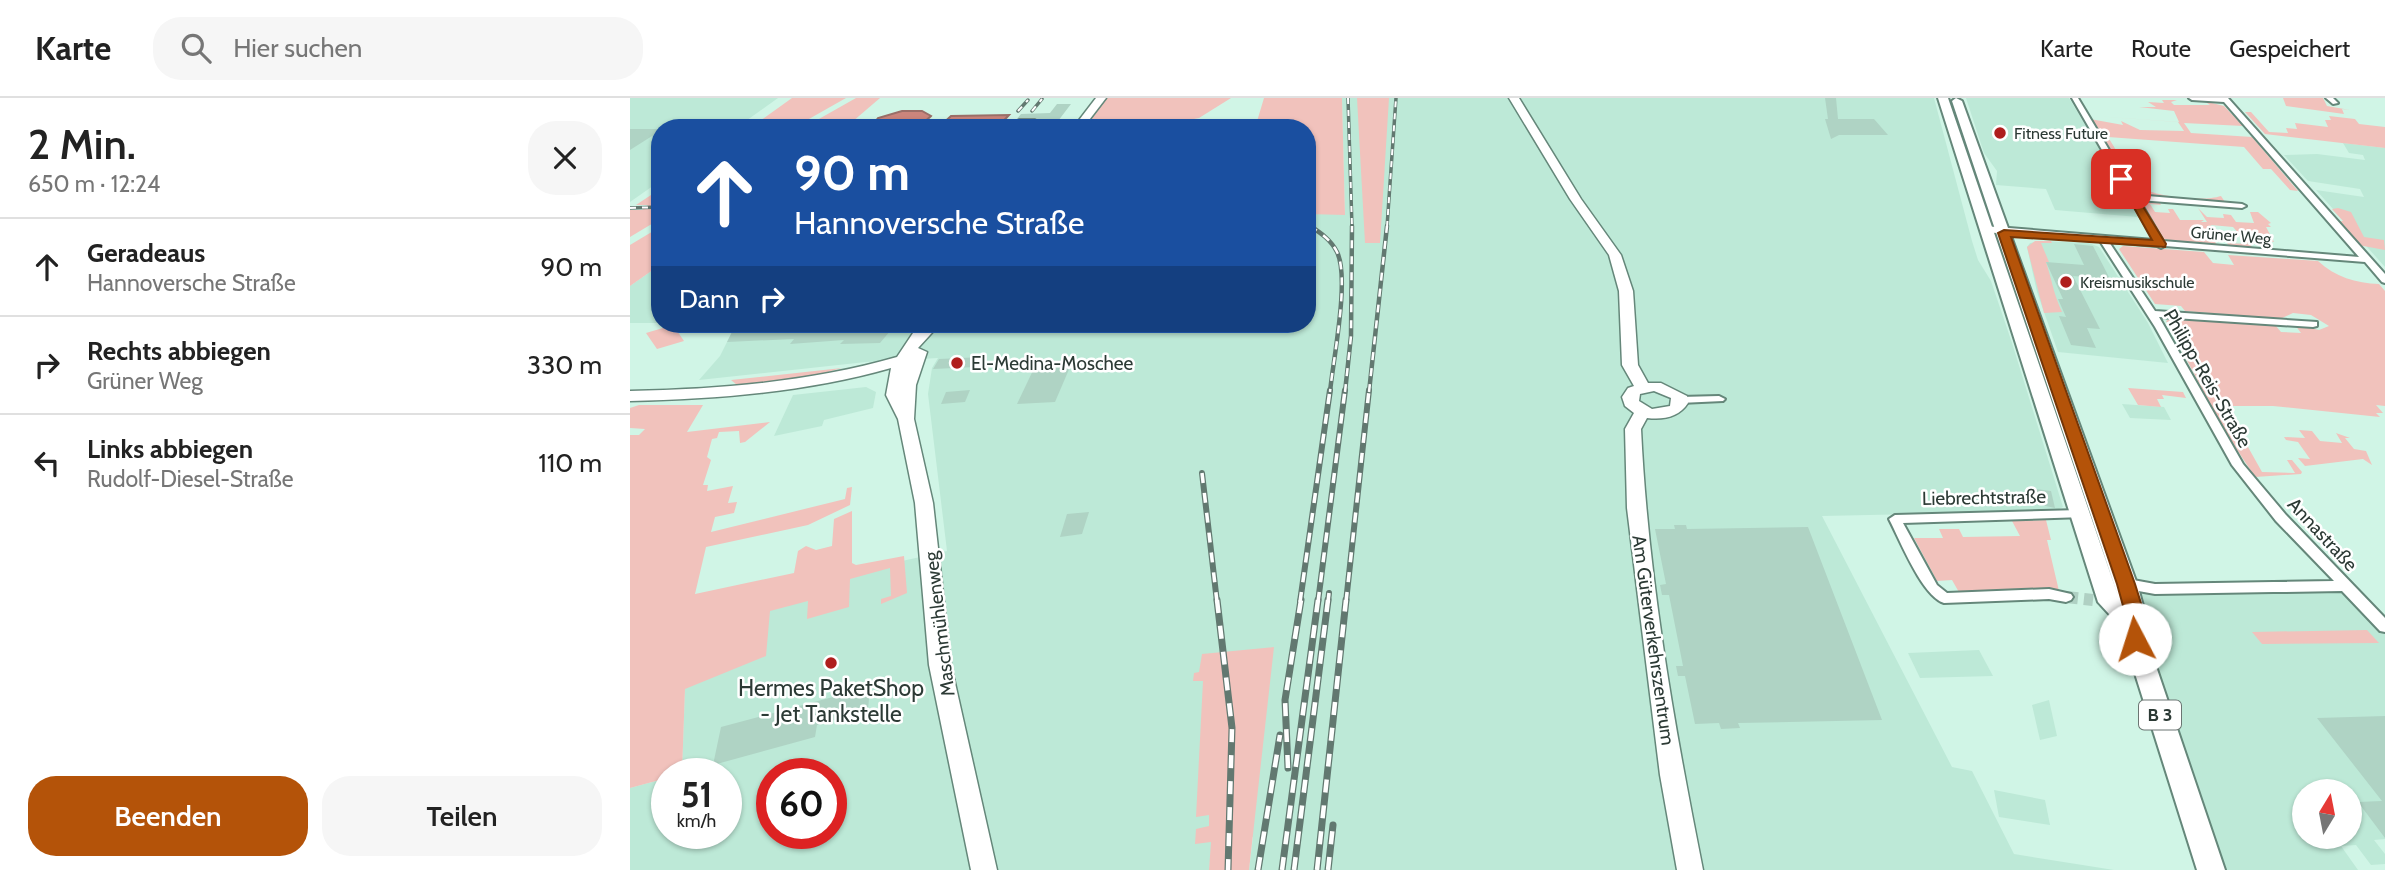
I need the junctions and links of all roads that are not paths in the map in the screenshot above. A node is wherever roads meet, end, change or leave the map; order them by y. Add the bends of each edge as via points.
1 (1101, 98) edge
2 (1514, 98) edge
3 (1942, 98) edge
4 (1956, 98) edge
5 (2075, 98) edge
6 (2192, 98) edge
7 (2225, 99) edge
8 (1085, 119) edge
9 (2132, 197) junction
10 (2242, 206) dead end
11 (1994, 231) junction
12 (2051, 236) joint
13 (2104, 240) junction
14 (2161, 244) junction
15 (2368, 260) junction
16 (2385, 280) edge
17 (2151, 314) junction
18 (2313, 324) dead end
19 (922, 333) edge
20 (907, 366) junction
21 (1642, 387) junction
22 (630, 396) edge
23 (1719, 399) dead end
24 (1680, 400) junction
25 (1642, 411) junction
26 (2262, 496) joint
27 (2080, 514) junction
28 (2132, 585) junction
29 (2346, 586) junction
30 (2101, 594) junction
31 (2067, 597) tunnel mouth
32 (2130, 622) junction
33 (2385, 627) edge
34 (984, 870) edge
35 (1689, 870) edge
36 (2211, 870) edge

1 - 8 street
2 - 21 street, Am Güterverkehrszentrum via 1615,255 1626,291 1629,361
3 - 11 main road, B 3
4 - 11 main road, B 3
5 - 9 street
6 - 7 street
7 - 15 street
9 - 10 street
9 - 14 street
11 - 12 street, Grüner Weg
11 - 27 main road, B 3
11 - 28 main road, B 3
12 - 13 street, Grüner Weg
13 - 14 street, Grüner Weg
13 - 17 street, Philipp-Reis-Straße
14 - 15 street, Grüner Weg
15 - 16 street
17 - 18 street
17 - 26 street, Philipp-Reis-Straße via 2213,426
19 - 20 street
20 - 22 street via 802,382
20 - 34 street, Maschmühlenweg via 894,395 906,419 924,503 940,665
21 - 24 street via 1667,389
21 - 25 street, Am Güterverkehrszentrum via 1630,397
23 - 24 street
24 - 25 street via 1672,412
25 - 35 street, Am Güterverkehrszentrum via 1633,429 1636,509
26 - 29 street, Annastraße
27 - 30 main road, B 3
27 - 31 street, Liebrechtstraße via 1895,519 1932,588 1944,598
28 - 29 street via 2155,589
28 - 30 street
28 - 32 main road, B 3 via 2134,613
29 - 33 street, Annastraße
30 - 32 main road, B 3
32 - 36 main road, B 3

